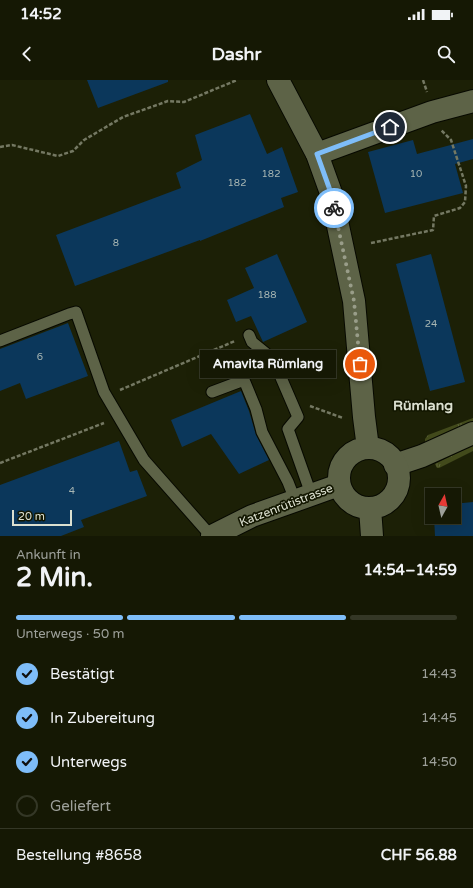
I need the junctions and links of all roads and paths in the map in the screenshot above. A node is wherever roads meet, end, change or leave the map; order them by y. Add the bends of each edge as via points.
1 (237, 80) edge
2 (278, 80) edge
3 (423, 80) edge
4 (473, 101) edge
5 (432, 112) junction
6 (0, 147) edge
7 (317, 154) junction
8 (371, 243) dead end
9 (249, 336) dead end
10 (0, 341) edge
11 (233, 342) dead end
12 (212, 392) dead end
13 (107, 396) junction
14 (291, 400) junction
15 (120, 418) junction
16 (345, 419) dead end
17 (473, 433) edge
18 (368, 448) junction
19 (0, 463) edge
20 (395, 465) junction
21 (339, 485) junction
22 (302, 497) junction
23 (370, 508) junction
24 (212, 536) edge
25 (372, 536) edge

1 - 6 path via 184,102 168,100 123,117 84,140 73,151 58,156 12,145
2 - 7 street
3 - 5 path
4 - 5 street
5 - 7 street
5 - 8 path via 437,127 451,140 466,186 465,202 460,208 434,216 433,230
7 - 18 street via 331,193 354,301
9 - 14 lane via 252,342 273,359
10 - 13 lane via 76,312
11 - 13 path
12 - 22 lane via 244,380 262,432 288,482
13 - 15 lane
14 - 16 path
14 - 22 lane via 298,417 288,429
15 - 19 path
15 - 24 lane via 144,460
17 - 20 street
18 - 20 street via 384,452
18 - 21 street via 348,456 342,464
20 - 23 street via 399,474 395,493 380,506
21 - 22 street, Katzenrütistrasse
21 - 23 street via 347,499 362,508
22 - 24 street, Katzenrütistrasse via 252,516
23 - 25 street

